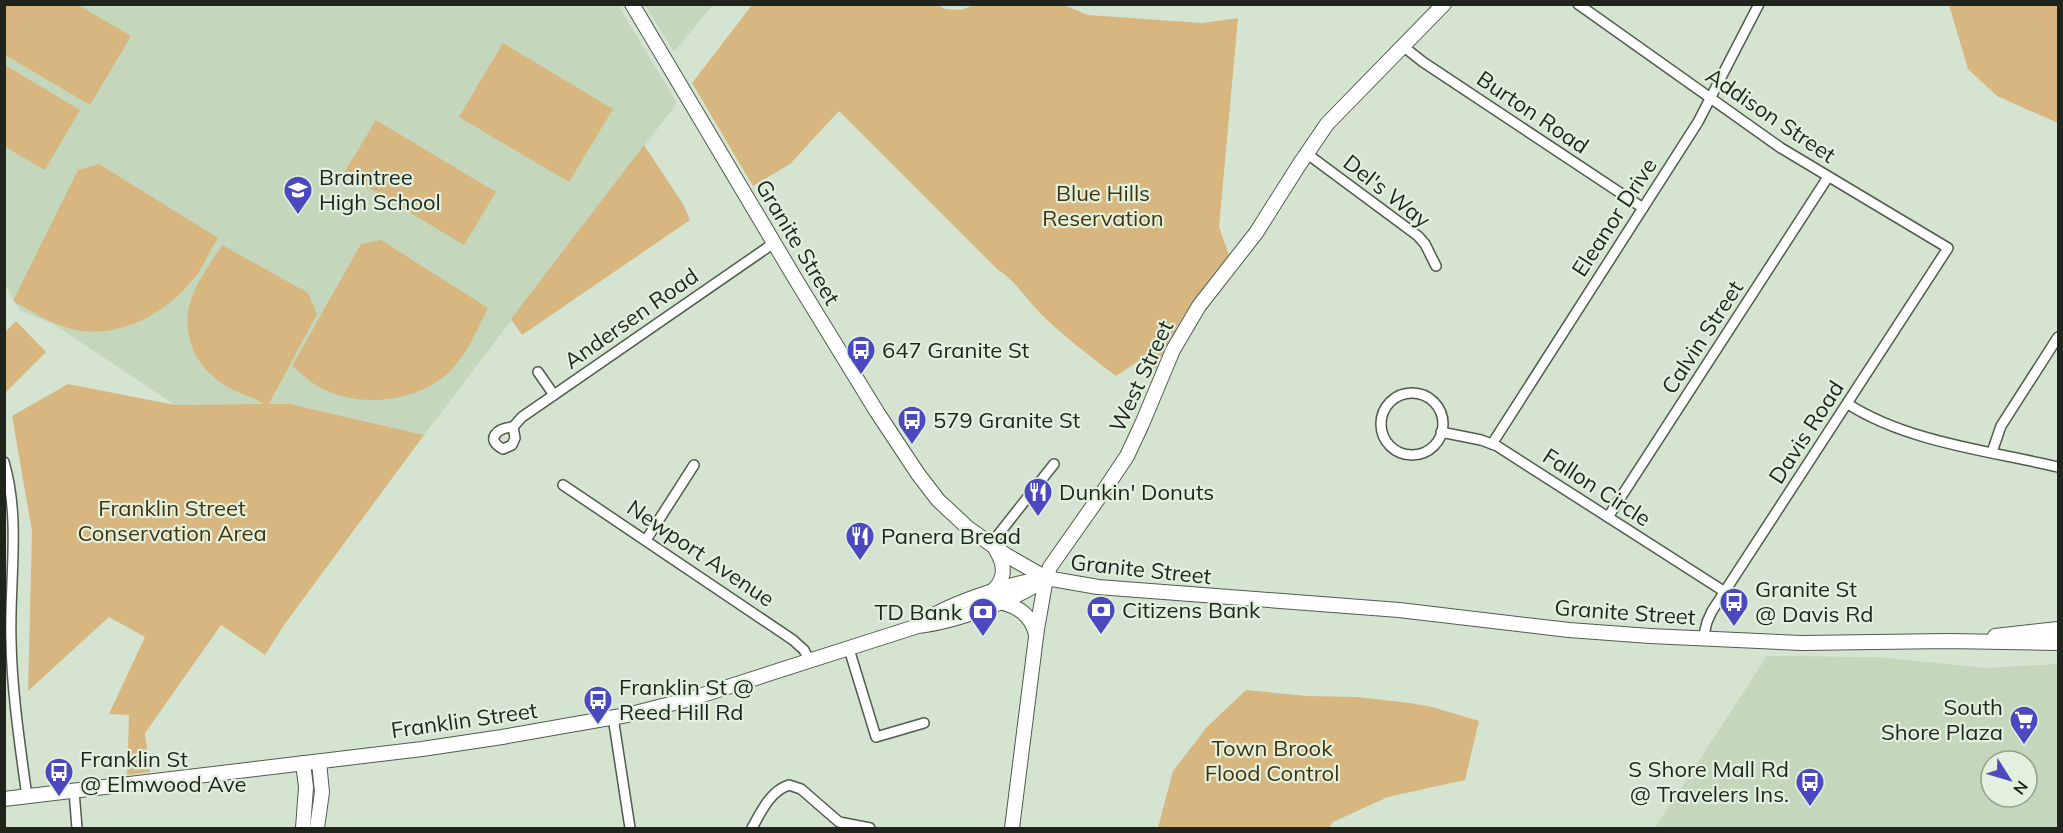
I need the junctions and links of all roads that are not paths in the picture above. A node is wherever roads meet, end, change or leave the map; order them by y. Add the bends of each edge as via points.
1 (632, 4) edge
2 (1444, 4) edge
3 (1578, 4) edge
4 (1759, 4) edge
5 (1404, 47) junction
6 (1711, 99) junction
7 (1306, 153) junction
8 (1828, 177) junction
9 (1643, 208) junction
10 (774, 243) junction
11 (1948, 248) joint
12 (1436, 266) dead end
13 (2058, 337) edge
14 (538, 372) dead end
15 (554, 395) junction
16 (1848, 404) junction
17 (513, 428) dead end
18 (1442, 432) junction
19 (1492, 444) junction
20 (1992, 452) junction
21 (4, 462) edge
22 (1054, 464) dead end
23 (694, 465) dead end
24 (2058, 467) edge
25 (563, 485) dead end
26 (1608, 517) junction
27 (646, 540) junction
28 (993, 546) junction
29 (1046, 578) junction
30 (1725, 592) junction
31 (995, 598) junction
32 (2058, 629) edge
33 (1036, 636) junction
34 (1703, 639) junction
35 (1948, 641) junction
36 (2058, 643) edge
37 (849, 649) junction
38 (810, 662) junction
39 (613, 717) junction
40 (924, 723) dead end
41 (319, 762) junction
42 (303, 764) junction
43 (74, 791) junction
44 (27, 797) junction
45 (4, 799) edge
46 (77, 828) edge
47 (303, 828) edge
48 (317, 828) edge
49 (630, 828) edge
50 (752, 828) edge
51 (870, 828) edge
52 (1012, 828) edge

1 - 10 main road, Granite Street
2 - 5 main road, West Street
3 - 6 street, Addison Street
4 - 6 street, Eleanor Drive
5 - 7 main road, West Street via 1343,106
5 - 9 street, Burton Road
6 - 8 street, Addison Street
6 - 9 street, Eleanor Drive
7 - 12 street, Del's Way via 1414,233 1425,244
7 - 29 main road, West Street via 1256,233 1194,313 1173,350 1126,456 1055,558
8 - 11 street, Addison Street
8 - 26 street, Calvin Street
9 - 19 street, Eleanor Drive
10 - 15 street, Andersen Road
10 - 28 main road, Granite Street via 918,474 950,512
11 - 16 street, Davis Road
13 - 20 street via 2001,426
14 - 15 street
15 - 17 street, Andersen Road
16 - 20 street via 1915,435
16 - 30 street, Davis Road
18 - 18 street via 1438,407 1421,394 1399,395 1389,403 1380,423 1390,446 1413,455 1426,452
18 - 19 street, Fallon Circle
19 - 26 street, Fallon Circle
20 - 24 street
21 - 44 street via 14,523 12,659
22 - 28 street
23 - 27 street
25 - 27 street, Newport Avenue
26 - 30 street, Fallon Circle
27 - 38 street, Newport Avenue via 793,640
28 - 29 main road, Granite Street
28 - 31 main road via 1003,564
29 - 31 main road, Franklin Street via 1019,583
29 - 33 main road, West Street
29 - 34 main road, Granite Street via 1098,587
30 - 34 street, Davis Road via 1709,617
31 - 33 main road via 1024,612
31 - 37 main road, Franklin Street via 938,612 918,626
32 - 35 main road, Granite Street
33 - 52 main road, West Street
34 - 35 main road, Granite Street
35 - 36 main road, Granite Street
37 - 38 main road, Franklin Street
37 - 40 street via 876,736
38 - 39 main road, Franklin Street via 690,699
39 - 41 main road, Franklin Street
39 - 49 street
41 - 42 main road, Franklin Street
41 - 48 main road via 322,792
42 - 43 main road, Franklin Street
42 - 47 main road
43 - 44 main road, Franklin Street
43 - 46 street
44 - 45 main road, Franklin Street
50 - 51 street via 772,797 789,785 801,789 839,822

